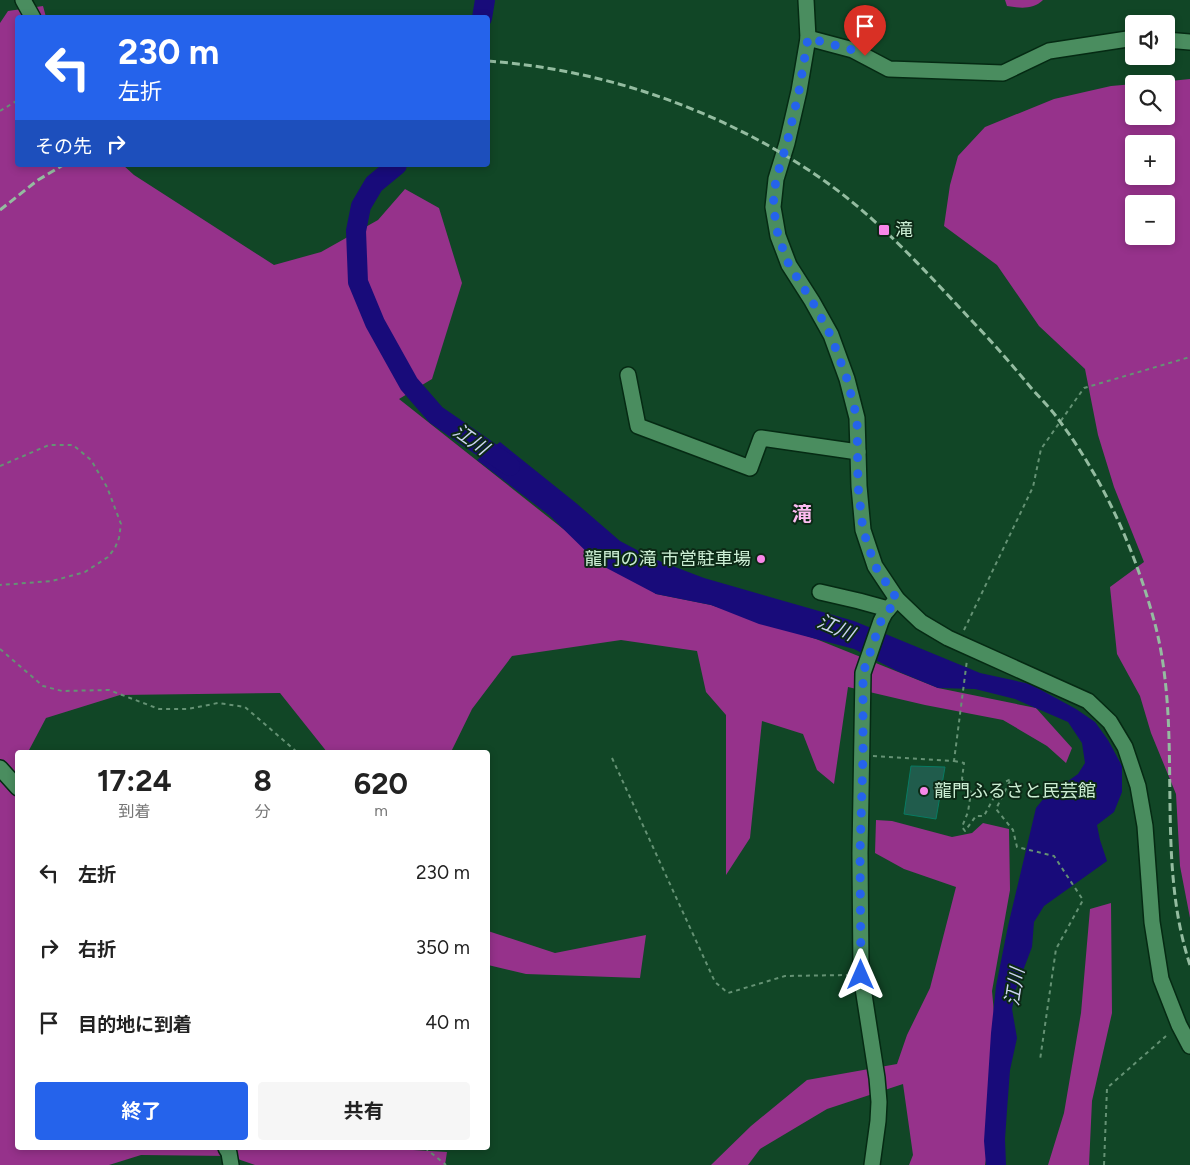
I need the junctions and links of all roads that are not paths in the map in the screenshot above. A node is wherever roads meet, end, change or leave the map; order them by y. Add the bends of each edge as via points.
1 (23, 0) edge
2 (806, 0) edge
3 (31, 15) edge
4 (808, 38) junction
5 (1125, 39) edge
6 (1175, 41) edge
7 (1190, 42) edge
8 (628, 376) dead end
9 (858, 452) junction
10 (820, 592) dead end
11 (889, 610) junction
12 (0, 768) edge
13 (15, 785) edge
14 (1184, 1025) edge
15 (1190, 1046) edge
16 (228, 1150) edge
17 (231, 1165) edge
18 (872, 1165) edge

1 - 3 street
2 - 4 street
4 - 5 street via 853,50 889,69 1003,73 1049,51
4 - 9 street via 799,91 776,179 773,206 778,236 789,265 831,336 847,379 857,418
6 - 7 street
8 - 9 street via 638,426 750,468 761,438
9 - 11 street via 863,530
10 - 11 street
11 - 14 street via 1088,701 1110,722 1125,746 1138,786 1161,979
11 - 18 street via 863,673 861,975 879,1102
12 - 13 street
14 - 15 street
16 - 17 street

